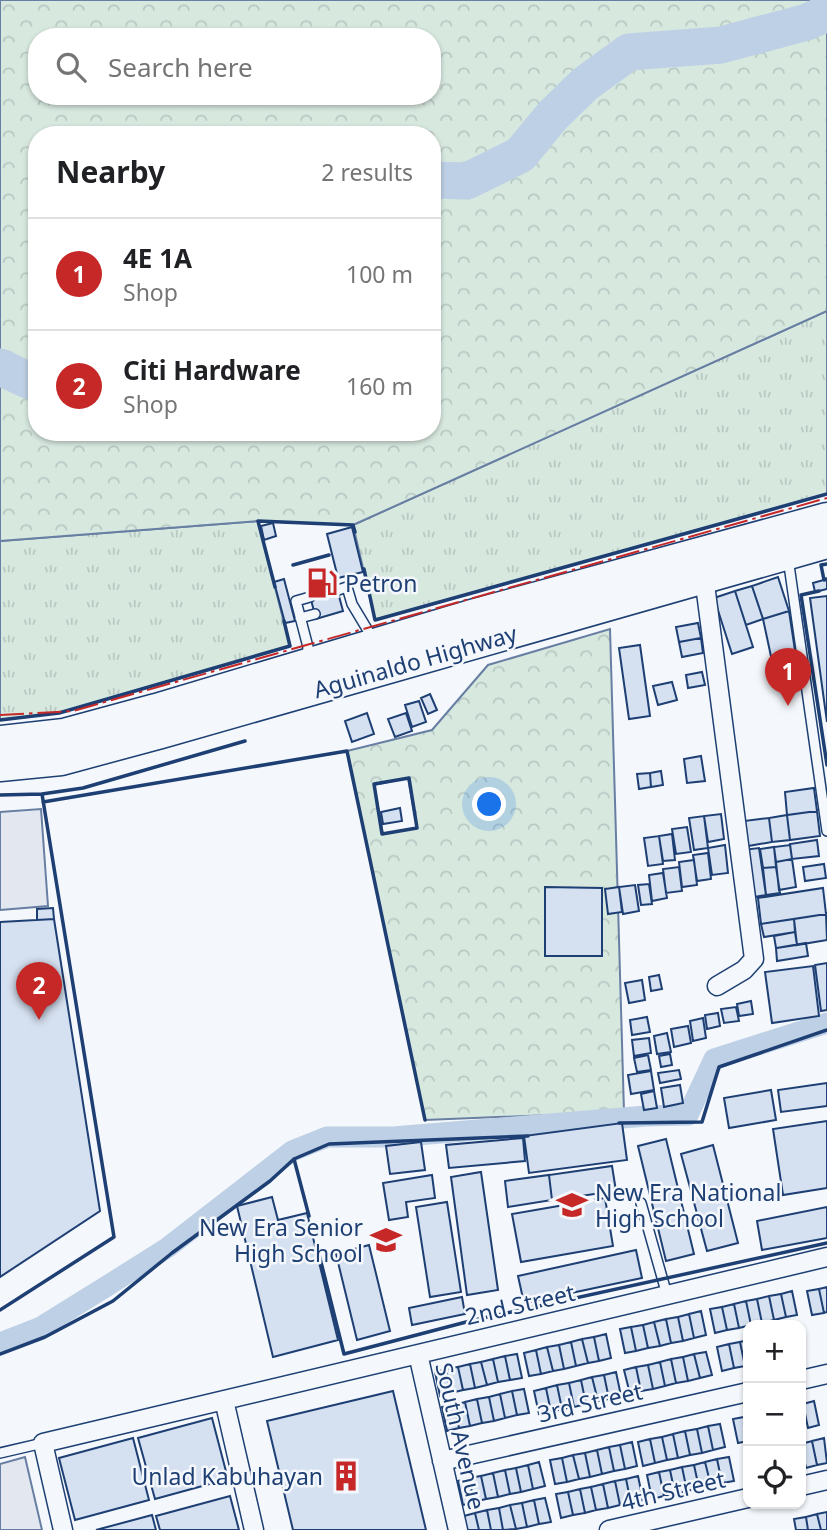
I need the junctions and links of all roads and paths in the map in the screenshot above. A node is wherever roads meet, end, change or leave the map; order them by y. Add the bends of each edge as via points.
1 (827, 518) edge
2 (827, 543) edge
3 (787, 553) junction
4 (704, 577) junction
5 (640, 583) junction
6 (338, 590) dead end
7 (310, 597) dead end
8 (315, 614) dead end
9 (300, 618) junction
10 (381, 657) junction
11 (304, 680) junction
12 (0, 741) edge
13 (0, 766) edge
14 (827, 831) edge
15 (717, 986) dead end
16 (641, 1203) dead end
17 (827, 1256) edge
18 (667, 1295) junction
19 (418, 1354) junction
20 (827, 1374) edge
21 (806, 1379) edge
22 (743, 1393) edge
23 (224, 1400) junction
24 (43, 1443) junction
25 (0, 1453) edge
26 (442, 1461) junction
27 (827, 1480) edge
28 (806, 1485) edge
29 (743, 1499) edge
30 (64, 1530) edge
31 (254, 1530) edge
32 (458, 1530) edge
33 (609, 1530) edge

1 - 5 main road, Aguinaldo Highway
2 - 3 main road, Aguinaldo Highway
3 - 4 main road, Aguinaldo Highway
3 - 14 lane
4 - 5 main road, Aguinaldo Highway
4 - 15 street via 754,959
5 - 10 main road, Aguinaldo Highway via 468,616
6 - 10 lane via 347,587 347,605
7 - 9 lane via 296,601
8 - 9 lane
9 - 11 lane via 308,647
10 - 11 main road, Aguinaldo Highway
11 - 12 main road, Aguinaldo Highway via 64,734
11 - 13 main road, Aguinaldo Highway via 61,760
16 - 18 lane
17 - 18 street, 2nd Street
18 - 19 street, 2nd Street
19 - 23 street, 2nd Street
19 - 26 street, South Avenue
20 - 21 street
22 - 26 street, 3rd Street
23 - 24 street, 2nd Street
23 - 31 street
24 - 25 lane, 2nd Street
24 - 30 street
26 - 32 street, South Avenue
27 - 28 street
29 - 33 street, 4th Street

